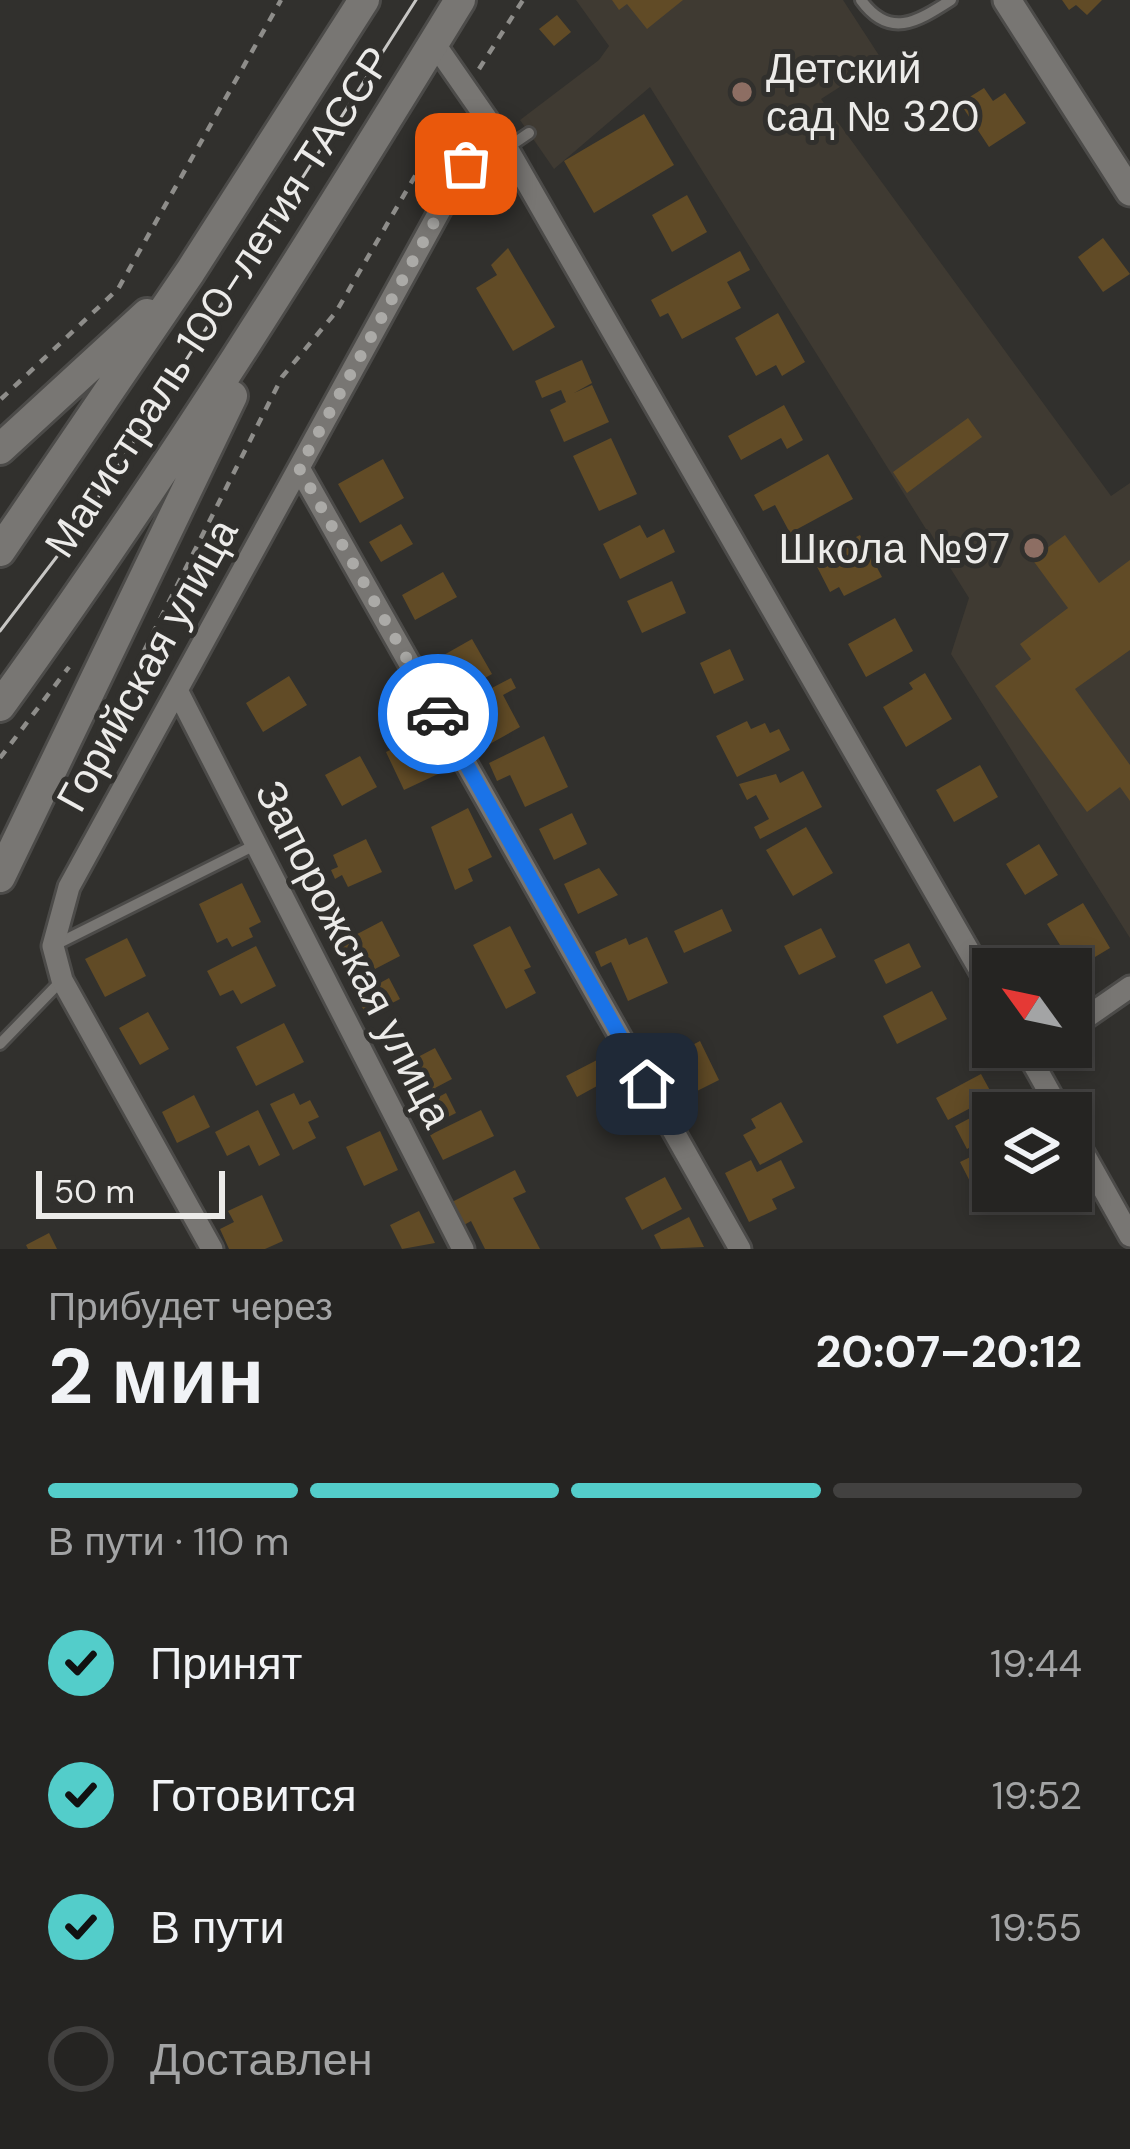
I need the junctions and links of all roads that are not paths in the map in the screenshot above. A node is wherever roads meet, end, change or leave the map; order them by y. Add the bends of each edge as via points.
1 (353, 0) edge
2 (364, 0) edge
3 (460, 0) edge
4 (861, 0) edge
5 (951, 0) edge
6 (1007, 0) edge
7 (342, 36) junction
8 (434, 43) junction
9 (529, 133) dead end
10 (504, 143) junction
11 (1130, 192) edge
12 (190, 272) junction
13 (280, 294) junction
14 (0, 449) edge
15 (299, 468) junction
16 (0, 551) edge
17 (179, 694) junction
18 (0, 706) edge
19 (253, 846) junction
20 (0, 877) edge
21 (53, 946) junction
22 (972, 956) edge
23 (62, 980) junction
24 (1130, 987) edge
25 (1092, 1013) edge
26 (0, 1043) edge
27 (1092, 1168) edge
28 (1130, 1236) edge
29 (212, 1249) edge
30 (463, 1249) edge
31 (740, 1249) edge

1 - 7 main road
2 - 7 main road, Магистраль 100-летия ТАССР
3 - 8 main road, Магистраль 100-летия ТАССР
4 - 5 lane via 885,23 911,26
6 - 11 street
7 - 12 main road, Магистраль 100-летия ТАССР
8 - 10 street
8 - 13 main road, Магистраль 100-летия ТАССР
9 - 10 lane
10 - 15 street, Горийская улица via 466,164
10 - 22 street
12 - 14 main road
12 - 16 main road, Магистраль 100-летия ТАССР
13 - 18 main road, Магистраль 100-летия ТАССР
13 - 20 main road
15 - 17 street, Горийская улица
15 - 31 street
17 - 19 street, Запорожская улица
17 - 21 street, Горийская улица via 69,887
19 - 21 lane
19 - 30 street, Запорожская улица
21 - 23 street, Горийская улица
23 - 26 lane
23 - 29 street, Горийская улица
24 - 25 street
27 - 28 street

